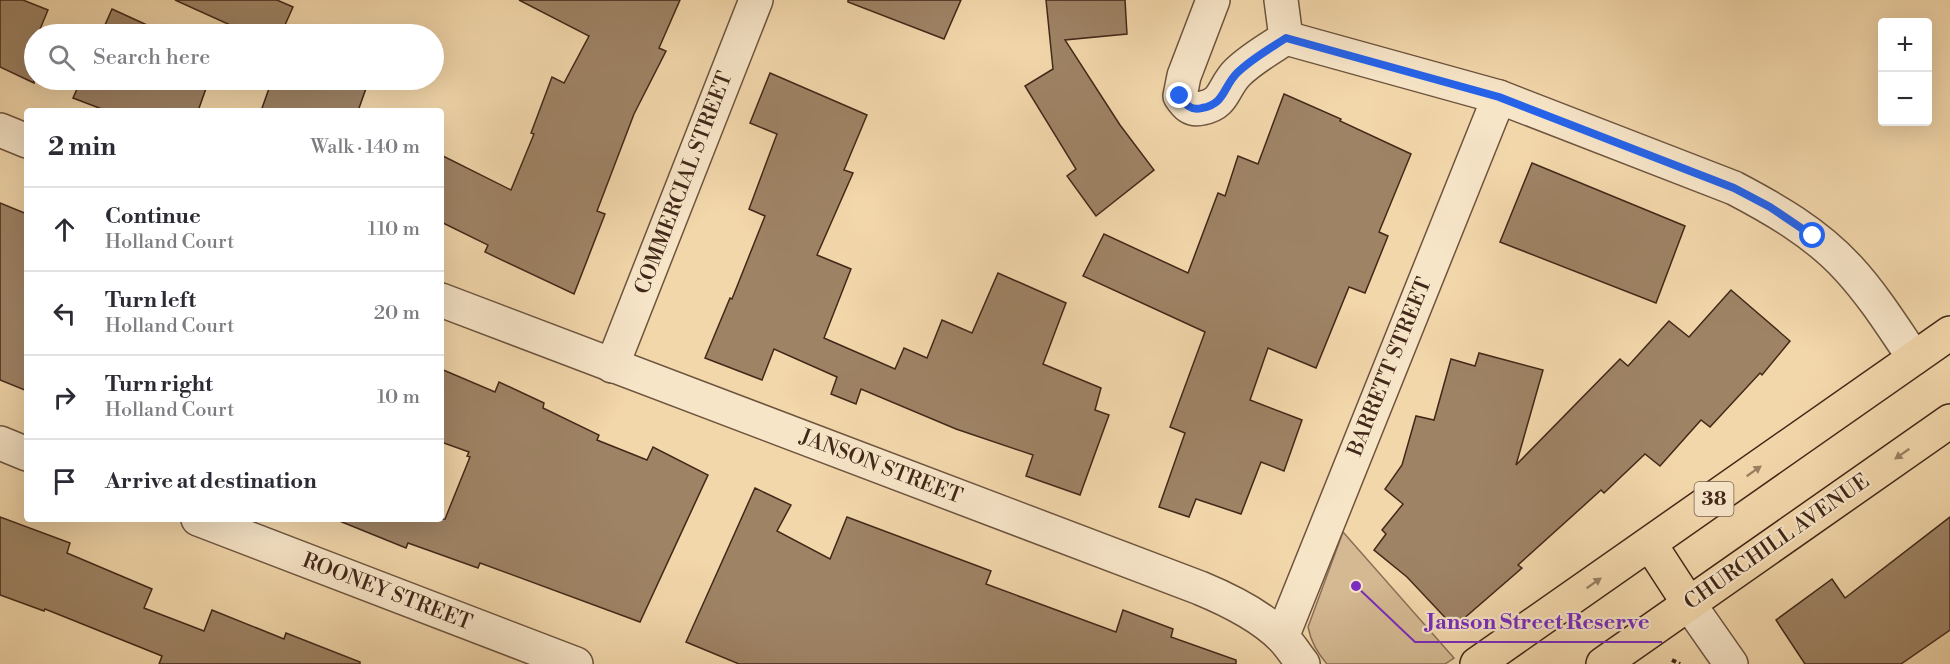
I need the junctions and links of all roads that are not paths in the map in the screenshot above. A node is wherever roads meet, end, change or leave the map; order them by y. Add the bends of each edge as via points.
1 (756, 0) edge
2 (1213, 0) edge
3 (1281, 0) edge
4 (1286, 38) junction
5 (1499, 97) junction
6 (0, 130) edge
7 (24, 140) edge
8 (444, 301) edge
9 (1950, 333) edge
10 (1914, 358) junction
11 (612, 366) junction
12 (1950, 421) edge
13 (0, 443) edge
14 (24, 452) edge
15 (206, 522) edge
16 (1650, 544) junction
17 (1689, 604) junction
18 (1282, 637) junction
19 (576, 664) edge
20 (1303, 664) edge
21 (1478, 664) edge
22 (1603, 664) edge
23 (1731, 664) edge

1 - 11 street, COMMERCIAL STREET
2 - 4 street via 1184,76 1180,96 1187,106 1196,110 1211,106 1234,75
3 - 4 street
4 - 5 street
5 - 10 street via 1681,166 1770,207 1813,236 1847,266
5 - 18 street, BARRETT STREET
6 - 7 street
8 - 11 street, JANSON STREET
9 - 10 main road, 38
16 -> 10 main road, 38
11 - 18 street, JANSON STREET via 1225,598
12 -> 17 main road, CHURCHILL AVENUE
13 - 14 street
15 - 19 street, ROONEY STREET
16 - 17 main road
21 -> 16 main road, 38
17 - 22 main road, CHURCHILL AVENUE
17 - 23 street
18 - 20 street, JANSON STREET

